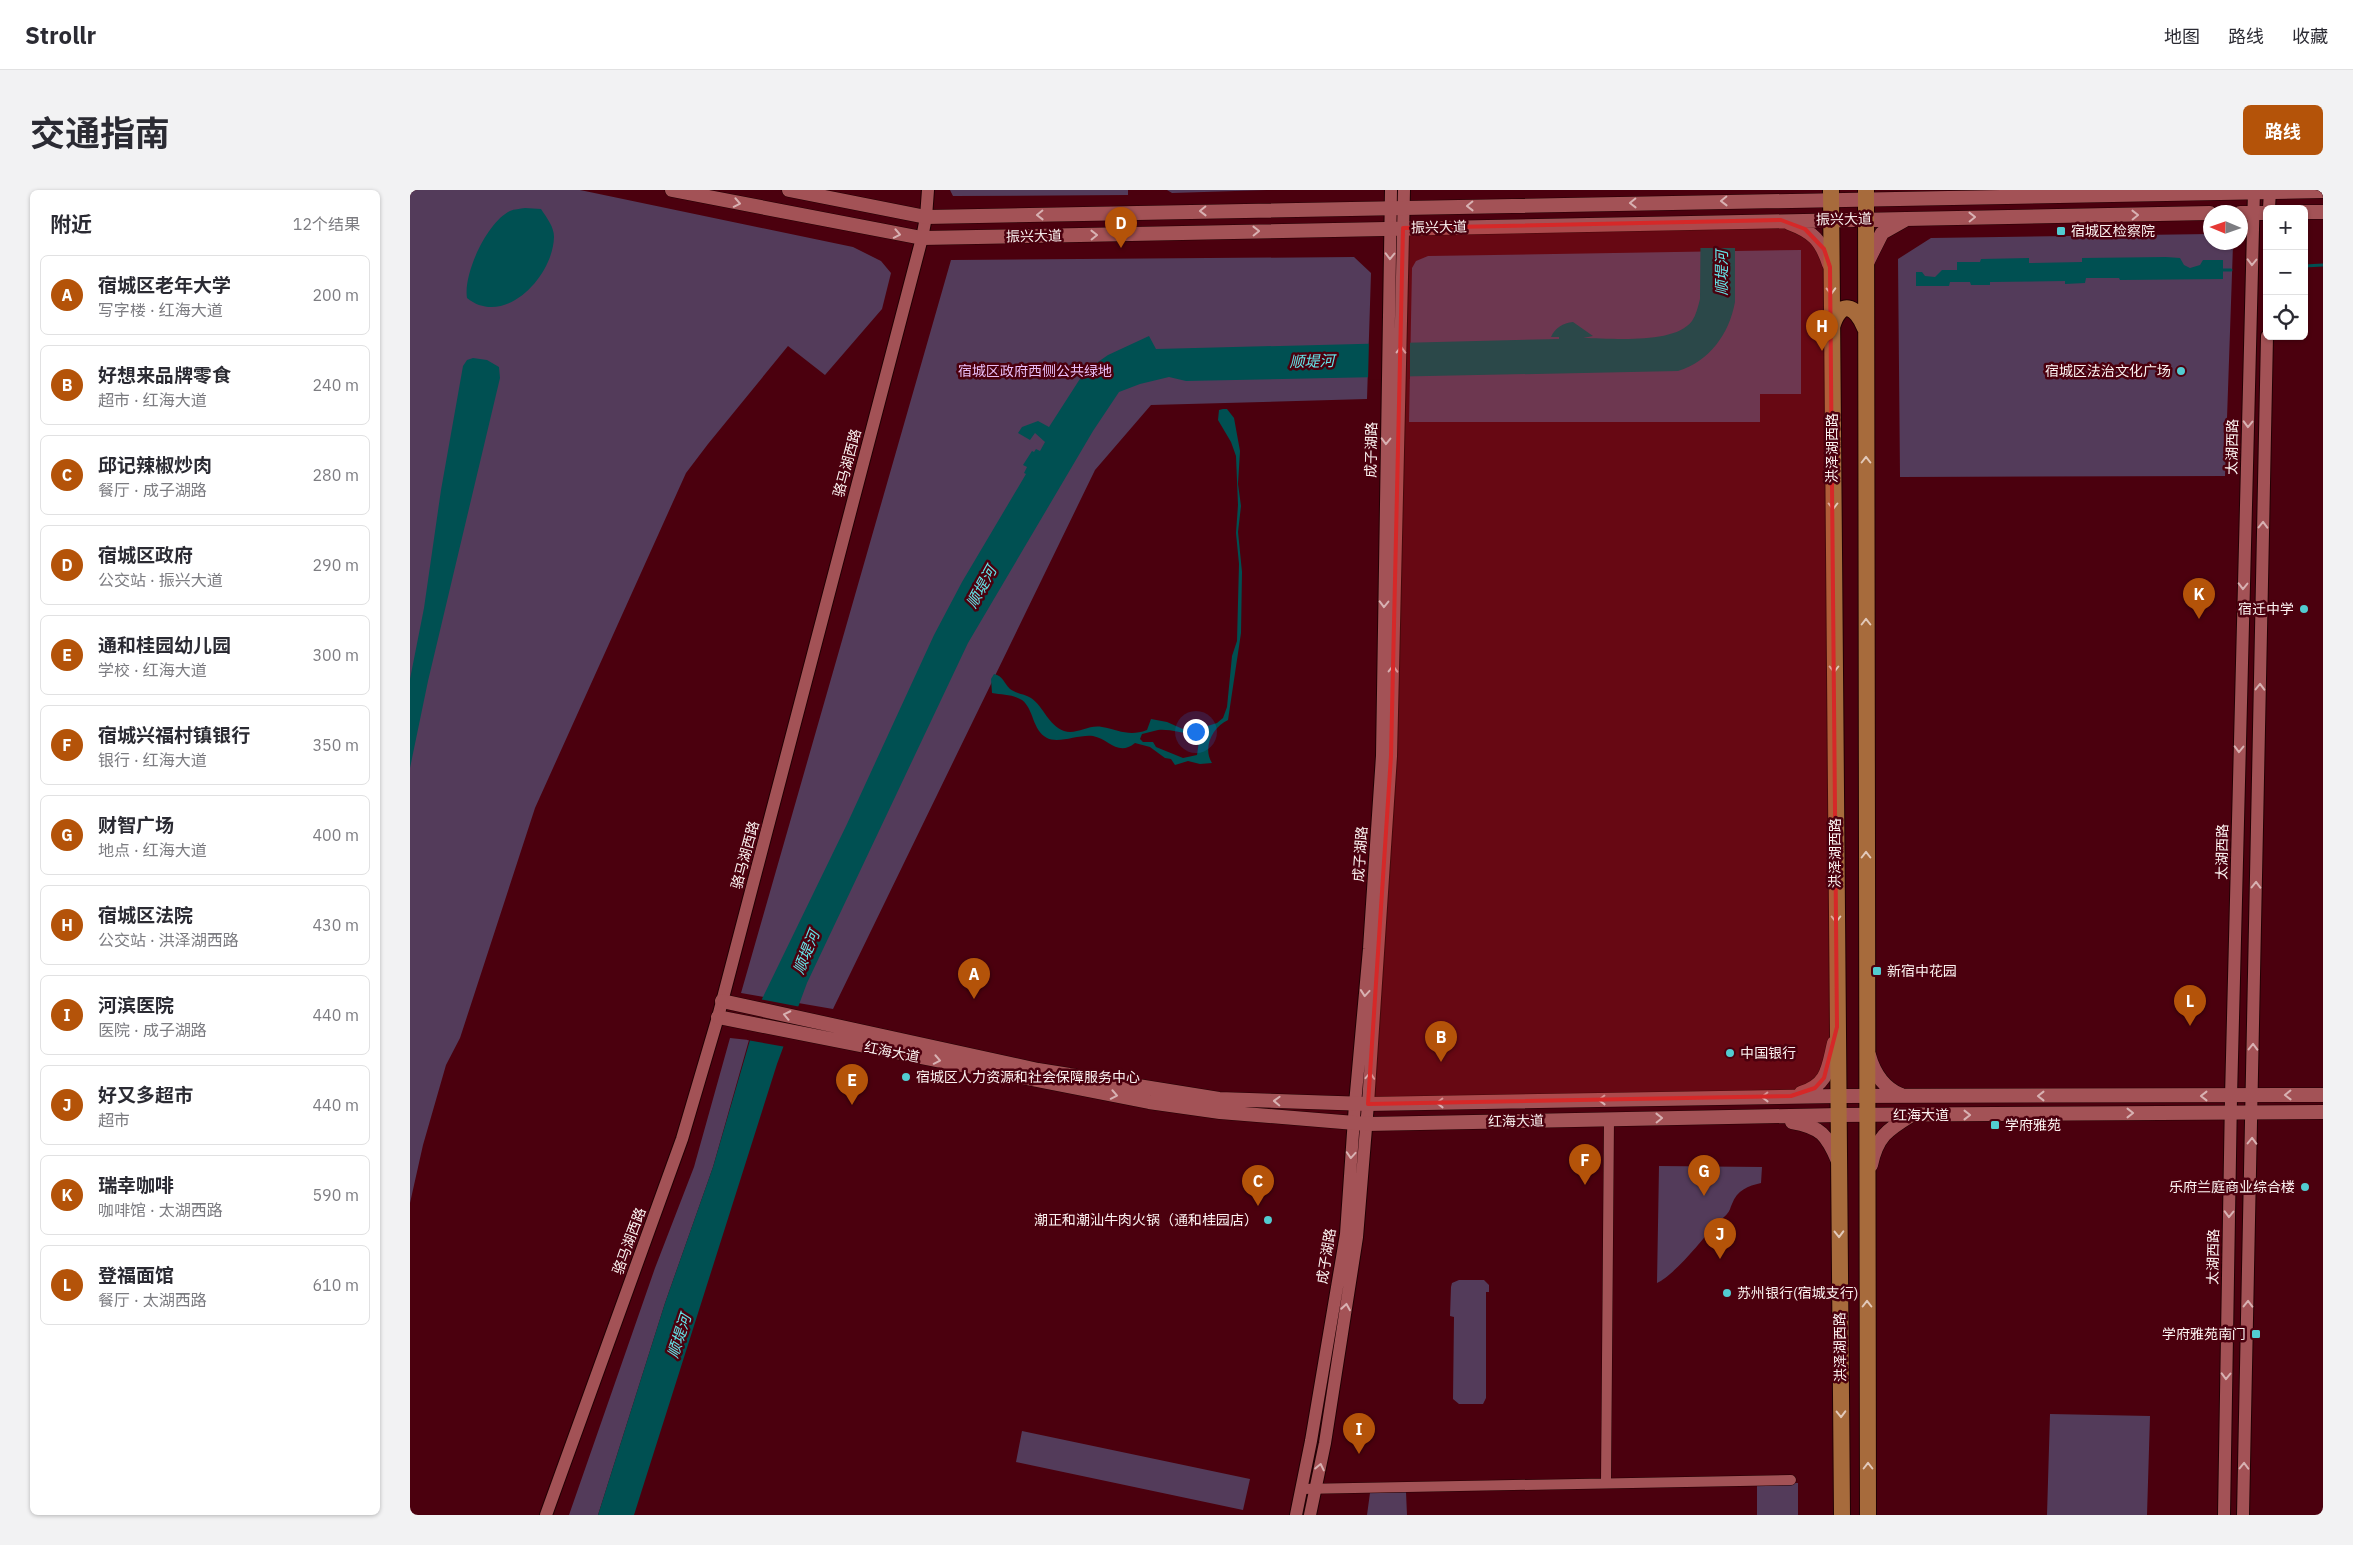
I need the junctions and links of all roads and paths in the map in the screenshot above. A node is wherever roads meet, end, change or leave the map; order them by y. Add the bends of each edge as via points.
1 (672, 190) edge
2 (789, 190) edge
3 (928, 190) edge
4 (1391, 190) edge
5 (1404, 190) edge
6 (1808, 190) edge
7 (1892, 190) edge
8 (2254, 191) edge
9 (2270, 191) edge
10 (2323, 191) edge
11 (1831, 194) edge
12 (1866, 194) edge
13 (2170, 194) junction
14 (1909, 198) junction
15 (1944, 198) junction
16 (1766, 200) junction
17 (1793, 200) junction
18 (2269, 205) edge
19 (1397, 208) junction
20 (2308, 212) edge
21 (2323, 212) edge
22 (2253, 213) edge
23 (2170, 214) junction
24 (2203, 214) edge
25 (926, 217) junction
26 (1943, 217) junction
27 (1910, 218) junction
28 (1866, 219) junction
29 (1782, 220) junction
30 (1830, 220) junction
31 (1766, 221) junction
32 (1397, 228) junction
33 (922, 238) junction
34 (1866, 266) junction
35 (1830, 267) junction
36 (1866, 330) junction
37 (1831, 332) junction
38 (2267, 340) edge
39 (722, 1001) junction
40 (1866, 1014) junction
41 (718, 1017) junction
42 (1837, 1022) junction
43 (1866, 1044) junction
44 (2323, 1095) edge
45 (1791, 1096) junction
46 (1838, 1096) junction
47 (1866, 1096) junction
48 (1904, 1096) junction
49 (2252, 1096) junction
50 (2231, 1097) junction
51 (1361, 1104) junction
52 (2230, 1112) junction
53 (2252, 1112) junction
54 (2323, 1112) edge
55 (1838, 1115) junction
56 (1866, 1115) junction
57 (1911, 1115) junction
58 (1762, 1117) junction
59 (1609, 1119) junction
60 (1360, 1123) junction
61 (1838, 1161) junction
62 (1866, 1185) junction
63 (1839, 1203) junction
64 (1866, 1204) junction
65 (1791, 1480) dead end
66 (1606, 1483) junction
67 (1301, 1489) junction
68 (1315, 1489) junction
69 (546, 1515) edge
70 (1296, 1515) edge
71 (1310, 1515) edge
72 (1842, 1515) edge
73 (1868, 1515) edge
74 (2224, 1515) edge
75 (2243, 1515) edge

1 -> 33 main road, 振兴大道
2 - 25 main road, 振兴大道
3 - 25 street, 骆马湖西路
4 - 19 street, 成子湖路
5 - 19 street, 成子湖路
6 - 17 main road
7 - 14 main road
8 - 9 main road, 振兴大道
8 - 13 main road, 振兴大道
8 - 22 street, 太湖西路
9 - 10 main road, 振兴大道
9 - 18 street
11 - 12 main road, 振兴大道
11 - 17 main road, 振兴大道
11 - 30 main road, 洪泽湖西路
12 - 14 main road, 振兴大道
12 - 28 main road, 洪泽湖西路
13 - 15 main road, 振兴大道
13 - 23 main road via 2177,197 2180,205
14 - 15 main road, 振兴大道
15 - 26 main road via 1938,207
16 - 17 main road, 振兴大道
16 -> 19 main road, 振兴大道
16 - 31 main road via 1770,215
19 -> 25 main road, 振兴大道
19 - 32 street, 成子湖路
20 - 21 main road
22 -> 50 street, 太湖西路
23 - 24 main road, 振兴大道
26 -> 23 main road, 振兴大道
25 - 33 street, 骆马湖西路
26 - 27 main road, 振兴大道
27 - 28 main road, 振兴大道
27 - 34 main road via 1882,233
28 - 30 main road, 振兴大道
28 - 34 main road, 洪泽湖西路
29 - 30 main road, 振兴大道
29 - 31 main road, 振兴大道
29 - 35 main road via 1812,234 1824,249
30 - 35 main road, 洪泽湖西路
31 - 32 main road, 振兴大道
33 -> 32 main road, 振兴大道
32 -> 51 street, 成子湖路 via 1388,308 1382,756
51 -> 32 street, 成子湖路 via 1391,756 1402,307
33 - 39 street, 骆马湖西路
34 - 36 main road, 洪泽湖西路
35 -> 37 main road, 洪泽湖西路
36 - 37 main road via 1860,315 1846,308 1835,318
40 -> 36 main road, 洪泽湖西路
37 -> 42 main road, 洪泽湖西路
49 -> 38 street
39 - 41 street, 骆马湖西路
51 -> 39 main road, 红海大道 via 1219,1099 1038,1070
40 - 42 main road via 1850,1022
40 - 43 main road, 洪泽湖西路
41 -> 60 main road, 红海大道 via 1149,1102 1220,1112
41 - 69 street, 骆马湖西路 via 682,1139
42 - 45 main road via 1829,1067 1820,1085
42 - 46 main road, 洪泽湖西路
43 - 47 main road, 洪泽湖西路
43 - 48 main road via 1878,1076 1891,1091
44 -> 49 main road, 红海大道
45 - 46 main road, 红海大道
45 -> 51 main road, 红海大道
46 - 47 main road, 红海大道
46 - 55 main road, 洪泽湖西路
47 - 48 main road, 红海大道
47 - 56 main road, 洪泽湖西路
50 -> 48 main road, 红海大道
49 - 50 main road, 红海大道
49 - 53 street
50 - 52 street, 太湖西路
51 - 60 street, 成子湖路
52 - 53 main road, 红海大道
57 -> 52 main road, 红海大道
52 -> 74 street, 太湖西路
53 - 54 main road, 红海大道
75 -> 53 street
55 - 56 main road, 红海大道
55 - 58 main road, 红海大道
55 - 61 main road, 洪泽湖西路
56 - 57 main road, 红海大道
56 - 62 main road, 洪泽湖西路
57 - 62 main road via 1880,1139
59 -> 58 main road, 红海大道
58 - 61 main road via 1816,1127 1830,1142
59 - 60 main road, 红海大道
59 - 66 street
60 -> 67 street, 成子湖路 via 1346,1234
68 -> 60 street, 成子湖路 via 1357,1237
61 - 63 main road, 洪泽湖西路
62 - 64 main road, 洪泽湖西路
63 - 64 main road via 1852,1194 1863,1198
63 -> 72 main road, 洪泽湖西路
73 -> 64 main road, 洪泽湖西路
65 - 66 street
66 - 68 street
67 - 68 street
67 - 70 street, 成子湖路
68 - 71 street, 成子湖路

